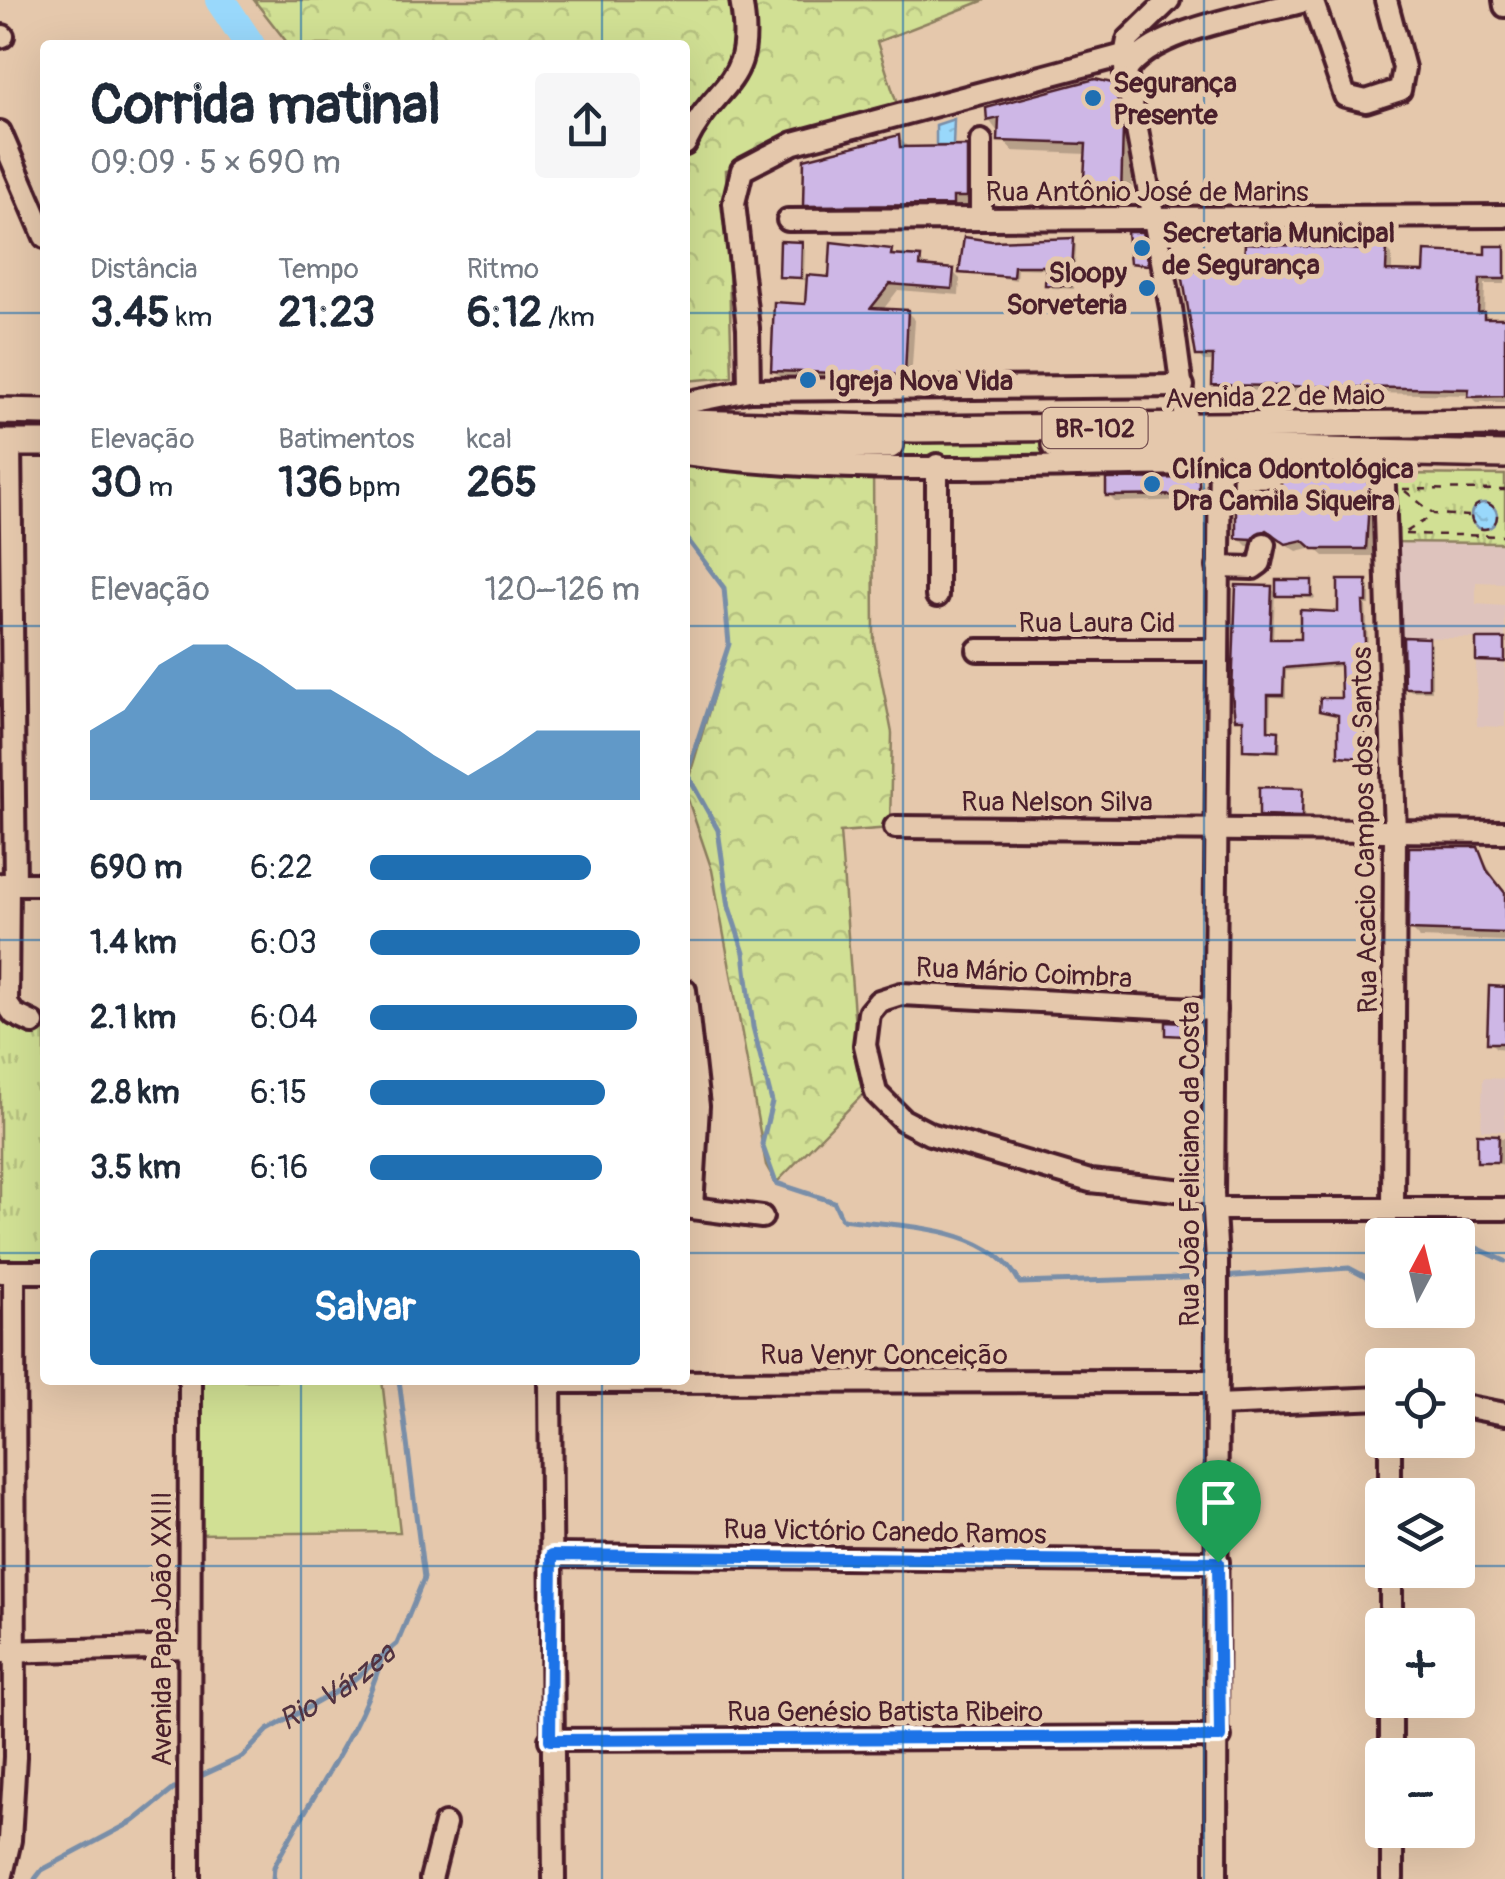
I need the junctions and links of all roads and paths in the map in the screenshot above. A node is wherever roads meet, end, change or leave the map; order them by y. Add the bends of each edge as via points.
1 (740, 0) edge
2 (1311, 0) edge
3 (1386, 0) edge
4 (1168, 1) edge
5 (1182, 35) junction
6 (1124, 64) junction
7 (0, 132) edge
8 (690, 133) edge
9 (981, 141) dead end
10 (1505, 216) edge
11 (1154, 219) junction
12 (788, 220) dead end
13 (981, 220) junction
14 (40, 225) edge
15 (1182, 386) junction
16 (749, 390) junction
17 (690, 402) edge
18 (0, 412) edge
19 (40, 412) edge
20 (690, 423) edge
21 (1505, 423) edge
22 (1188, 427) junction
23 (5, 443) edge
24 (40, 444) edge
25 (690, 444) edge
26 (1505, 454) edge
27 (690, 455) edge
28 (1220, 456) junction
29 (1384, 463) junction
30 (937, 465) junction
31 (1402, 489) junction
32 (1484, 489) junction
33 (1505, 490) edge
34 (1485, 502) junction
35 (1434, 514) junction
36 (1470, 516) junction
37 (1497, 517) junction
38 (1505, 517) edge
39 (1485, 530) junction
40 (1485, 536) junction
41 (1505, 536) edge
42 (1264, 544) dead end
43 (1218, 566) junction
44 (937, 596) dead end
45 (978, 650) dead end
46 (1216, 650) junction
47 (895, 828) dead end
48 (1218, 829) junction
49 (1505, 832) edge
50 (1395, 834) junction
51 (8, 884) edge
52 (40, 884) edge
53 (1214, 1010) junction
54 (33, 1024) dead end
55 (690, 1035) edge
56 (690, 1195) edge
57 (1213, 1201) junction
58 (690, 1206) edge
59 (1393, 1206) junction
60 (1505, 1209) edge
61 (762, 1217) dead end
62 (40, 1272) edge
63 (7, 1273) edge
64 (690, 1381) edge
65 (1217, 1381) junction
66 (190, 1385) edge
67 (550, 1385) edge
68 (1365, 1399) edge
69 (1217, 1405) junction
70 (1475, 1408) edge
71 (1505, 1414) edge
72 (552, 1555) junction
73 (1218, 1562) junction
74 (188, 1648) junction
75 (6, 1652) edge
76 (1220, 1737) junction
77 (550, 1740) junction
78 (445, 1824) dead end
79 (1392, 1848) edge
80 (1, 1879) edge
81 (189, 1879) edge
82 (431, 1879) edge
83 (554, 1879) edge
84 (1216, 1879) edge
85 (1392, 1879) edge

1 - 8 street via 747,35 740,73
2 - 3 street via 1345,96 1366,101 1400,90 1404,68
2 - 5 street
4 - 5 street via 1170,24
4 - 6 street via 1134,33
5 - 6 street
6 - 11 street
6 - 16 street via 904,111 794,143 742,170 734,203
7 - 14 street
9 - 13 street
10 - 11 street, Rua Antônio José de Marins
11 - 13 street, Rua Antônio José de Marins
11 - 15 street
12 - 13 street, Rua Antônio José de Marins via 912,213
15 - 16 street
15 - 22 street
16 - 17 street
18 - 19 main road
20 - 22 main road, Avenida 22 de Maio / BR-102
21 - 22 main road, Avenida 22 de Maio / BR-102
23 - 24 main road
23 - 51 street
25 - 28 main road, Avenida 22 de Maio / BR-102
26 - 29 main road, Avenida 22 de Maio / BR-102
27 - 30 street, Avenida 22 de Maio via 758,463
28 - 29 main road, Avenida 22 de Maio / BR-102
28 - 30 street, Avenida 22 de Maio
28 - 43 street, Rua João Feliciano da Costa
29 - 31 path
29 - 50 street, Rua Acacio Campos dos Santos
30 - 44 street
31 - 32 path
31 - 35 path
32 - 33 path
32 - 34 path
34 - 36 path
34 - 37 path
35 - 36 path
35 - 40 path via 1403,534
36 - 39 path
37 - 38 path
37 - 39 path
39 - 40 path
40 - 41 path
42 - 43 street via 1253,568
43 - 46 street, Rua João Feliciano da Costa
45 - 46 street, Rua Laura Cid
46 - 48 street, Rua João Feliciano da Costa
47 - 48 street, Rua Nelson Silva
48 - 50 street, Rua Nelson Silva
48 - 53 street, Rua João Feliciano da Costa
49 - 50 street, Rua Nelson Silva
50 - 59 street, Rua Acacio Campos dos Santos
51 - 52 street
51 - 54 street via 7,1004
53 - 57 street, Rua João Feliciano da Costa
53 - 57 street, Rua Mário Coimbra via 901,994 868,1013 865,1045 876,1092 903,1120 930,1134 1090,1181
55 - 56 street via 698,1106
57 - 59 street
57 - 65 street, Rua João Feliciano da Costa
58 - 61 street
59 - 60 street
62 - 63 street
63 - 75 street
64 - 65 street, Rua Venyr Conceição
65 - 69 street, Rua João Feliciano da Costa
66 - 74 street, Avenida Papa João XXIII
67 - 72 street
68 - 69 street
69 - 73 street, Rua João Feliciano da Costa
70 - 71 street
72 - 73 street, Rua Victório Canedo Ramos
72 - 77 street
73 - 76 street, Rua João Feliciano da Costa
74 - 75 street
74 - 81 street, Avenida Papa João XXIII
75 - 80 street via 15,1757
76 - 77 street, Rua Genésio Batista Ribeiro
76 - 84 street, Rua João Feliciano da Costa
77 - 83 street
78 - 82 street
79 - 85 street

